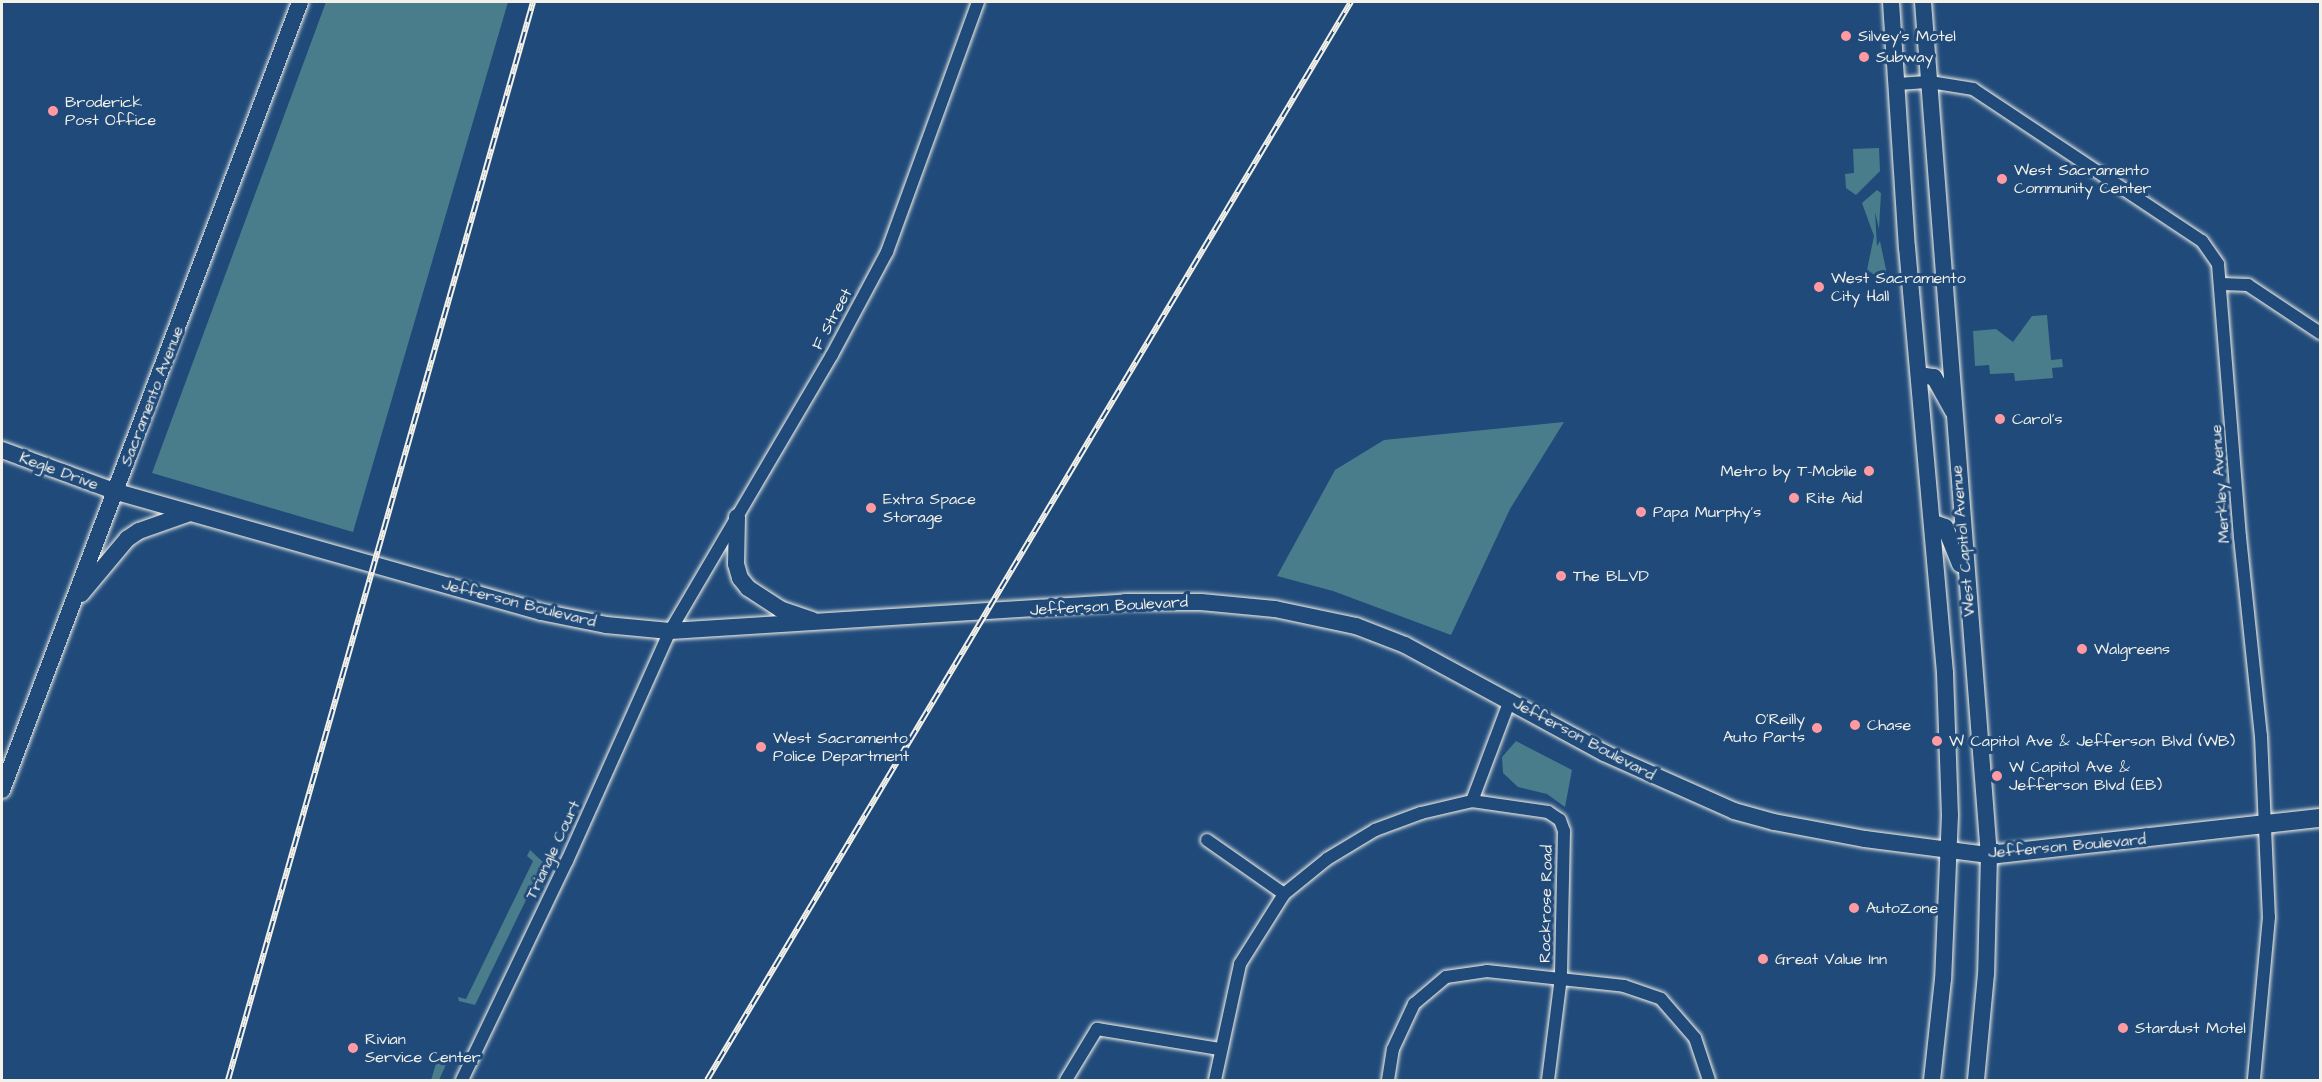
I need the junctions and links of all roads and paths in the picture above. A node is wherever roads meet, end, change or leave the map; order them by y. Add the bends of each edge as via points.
1 (300, 2) edge
2 (978, 2) edge
3 (1892, 2) edge
4 (1923, 2) edge
5 (1930, 82) junction
6 (1898, 84) junction
7 (2222, 284) junction
8 (2320, 333) edge
9 (1919, 375) junction
10 (1953, 411) junction
11 (2, 450) edge
12 (117, 492) junction
13 (190, 513) junction
14 (737, 517) junction
15 (1934, 523) junction
16 (1967, 582) junction
17 (74, 602) junction
18 (821, 623) junction
19 (670, 631) junction
20 (1510, 700) junction
21 (2, 790) edge
22 (1472, 801) junction
23 (2320, 818) edge
24 (2265, 825) junction
25 (1207, 840) dead end
26 (1947, 850) junction
27 (1989, 855) junction
28 (1284, 894) junction
29 (1562, 977) junction
30 (1219, 1049) junction
31 (462, 1080) edge
32 (1066, 1080) edge
33 (1215, 1080) edge
34 (1388, 1080) edge
35 (1548, 1080) edge
36 (1709, 1080) edge
37 (1932, 1080) edge
38 (1976, 1080) edge
39 (2254, 1080) edge

1 - 12 main road, Sacramento Avenue
2 - 14 street, F Street via 887,252
3 - 6 main road, West Capitol Avenue
4 - 5 main road, West Capitol Avenue
5 - 6 street, Merkley Avenue
5 - 7 street, Merkley Avenue via 1973,89 2202,241 2218,264
5 - 10 main road, West Capitol Avenue
6 - 9 main road, West Capitol Avenue
7 - 8 street via 2248,285
7 - 24 street, Merkley Avenue via 2241,547 2261,736
9 - 10 main road via 1934,377
9 - 15 main road, West Capitol Avenue
10 - 16 main road, West Capitol Avenue
11 - 12 main road, Kegle Drive
12 - 13 main road, Jefferson Boulevard
12 - 17 main road, Sacramento Avenue
13 - 17 main road via 139,531 128,539
13 - 19 main road, Jefferson Boulevard via 541,612 606,625
14 - 18 main road via 736,564 748,588 780,609
14 - 19 street, F Street
15 - 16 main road via 1945,527
15 - 26 main road, West Capitol Avenue via 1945,672
16 - 27 main road, West Capitol Avenue
17 - 21 main road, Sacramento Avenue
18 - 19 main road, Jefferson Boulevard
18 - 20 main road, Jefferson Boulevard via 1125,602 1201,602 1275,609 1356,626 1406,645
19 - 31 street, Triangle Court via 567,861
20 - 22 street
20 - 26 main road, Jefferson Boulevard via 1634,767 1734,811 1774,822
22 - 28 street via 1421,813 1375,830 1326,859
22 - 29 street, Rockrose Road via 1535,809 1560,820 1565,845
23 - 24 main road, Jefferson Boulevard
24 - 27 main road, Jefferson Boulevard
24 - 39 street, Merkley Avenue via 2269,917
25 - 28 street
26 - 27 main road, Jefferson Boulevard
26 - 37 main road, West Capitol Avenue via 1943,979
27 - 38 main road, West Capitol Avenue via 1986,974
28 - 30 street via 1240,964
29 - 34 street via 1487,971 1446,977 1414,1004 1393,1049
29 - 35 street, Rockrose Road
29 - 36 street via 1624,986 1660,999 1695,1038
30 - 32 street via 1097,1029
30 - 33 street

